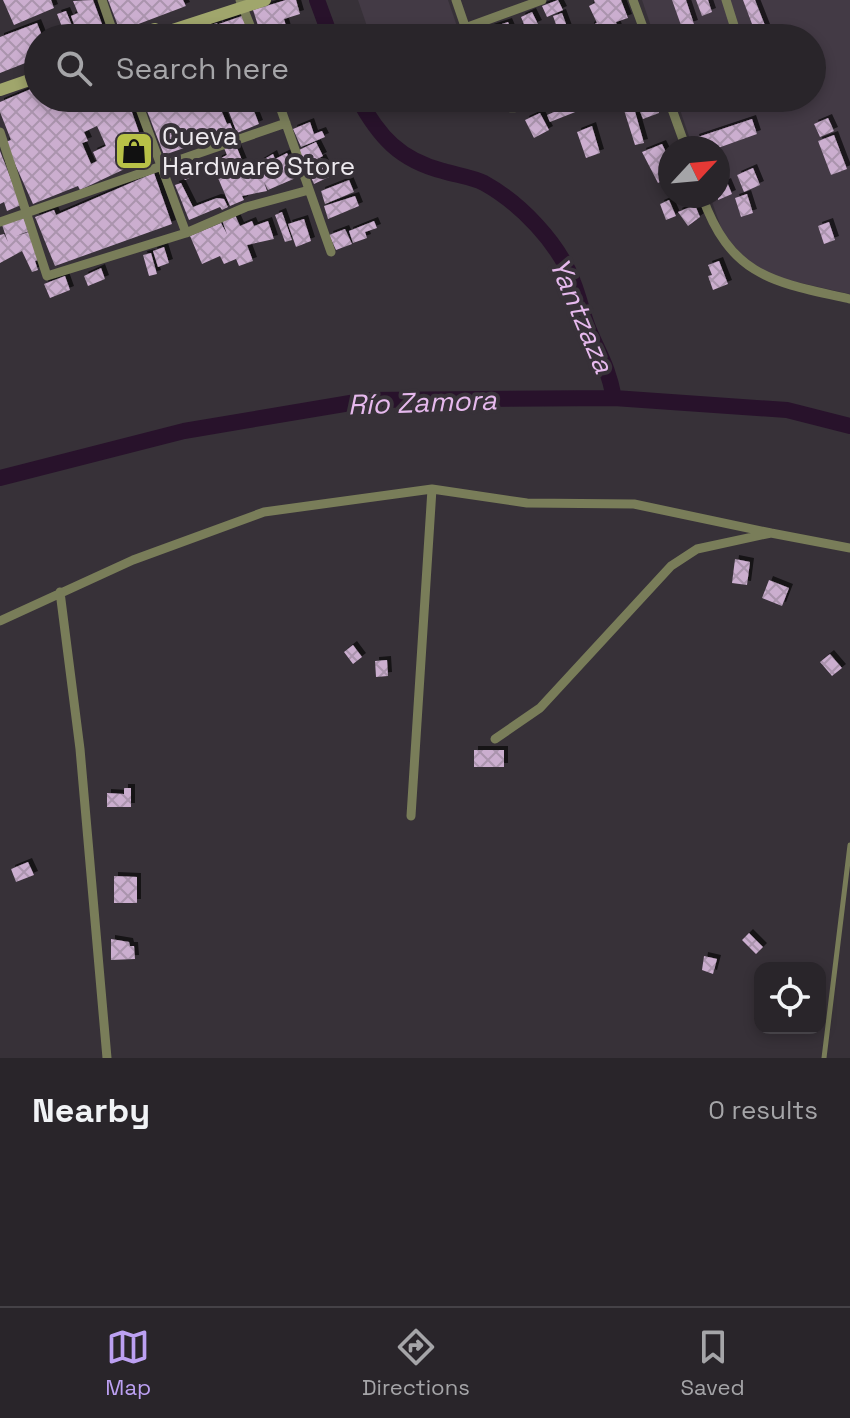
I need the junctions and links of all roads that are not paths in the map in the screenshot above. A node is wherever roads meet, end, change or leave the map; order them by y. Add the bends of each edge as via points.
1 (102, 0) edge
2 (265, 0) edge
3 (456, 0) edge
4 (542, 0) edge
5 (633, 0) edge
6 (726, 0) edge
7 (241, 2) edge
8 (110, 24) edge
9 (171, 24) edge
10 (184, 24) edge
11 (250, 24) edge
12 (464, 24) edge
13 (487, 24) edge
14 (642, 24) edge
15 (734, 24) edge
16 (24, 75) edge
17 (24, 82) edge
18 (0, 83) edge
19 (0, 90) edge
20 (141, 112) edge
21 (282, 112) edge
22 (673, 112) edge
23 (286, 123) junction
24 (0, 132) edge
25 (682, 136) edge
26 (161, 166) junction
27 (309, 190) junction
28 (706, 208) edge
29 (26, 213) junction
30 (0, 222) edge
31 (186, 233) junction
32 (331, 252) dead end
33 (850, 299) edge
34 (432, 489) junction
35 (771, 533) junction
36 (850, 548) edge
37 (60, 592) junction
38 (0, 621) edge
39 (495, 739) dead end
40 (411, 816) dead end
41 (850, 845) edge
42 (107, 1058) edge
43 (824, 1058) edge

1 - 8 street
2 - 7 main road
3 - 12 street
4 - 13 street
5 - 14 street
6 - 15 street
7 - 9 main road
7 - 10 main road
7 - 11 street
16 - 18 main road
17 - 19 main road
20 - 26 street
21 - 23 street
22 - 25 street
23 - 26 street
23 - 27 street
24 - 29 street
26 - 29 street
26 - 31 street
27 - 31 street via 246,207
27 - 32 street
28 - 33 street via 713,226 743,264 773,282
29 - 30 street
29 - 31 street via 47,276
34 - 35 street via 527,503 634,504
34 - 37 street via 264,512
34 - 40 street
35 - 36 street
35 - 39 street via 697,549 671,566 540,708
37 - 38 street
37 - 42 street via 80,749
41 - 43 lane

